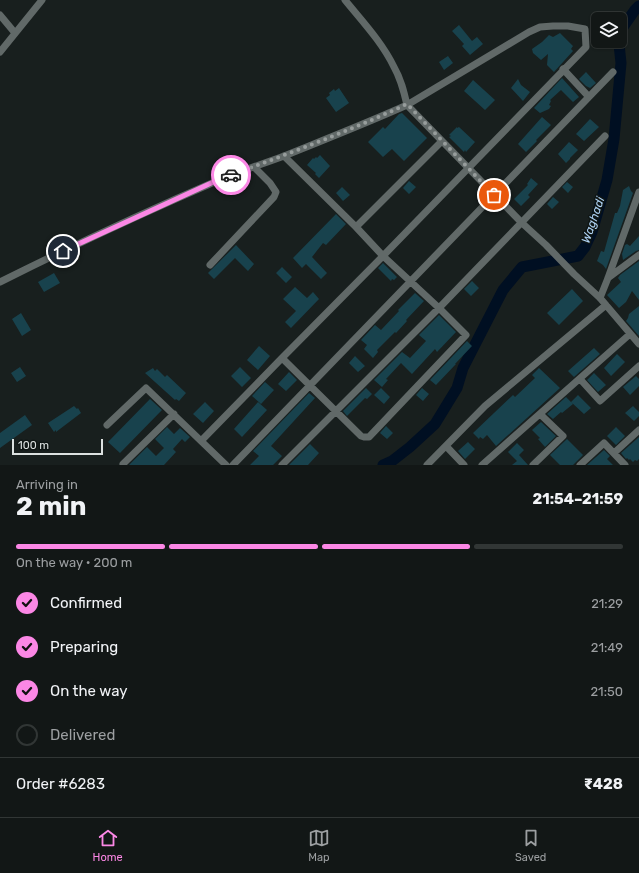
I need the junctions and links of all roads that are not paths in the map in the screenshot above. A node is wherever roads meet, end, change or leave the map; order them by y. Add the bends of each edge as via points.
1 (42, 0) edge
2 (345, 0) edge
3 (0, 15) edge
4 (15, 33) junction
5 (0, 52) edge
6 (563, 69) junction
7 (614, 72) dead end
8 (589, 97) junction
9 (407, 104) junction
10 (605, 136) dead end
11 (442, 141) junction
12 (284, 156) junction
13 (254, 167) junction
14 (468, 167) junction
15 (639, 192) edge
16 (494, 195) junction
17 (522, 223) junction
18 (356, 227) junction
19 (639, 255) edge
20 (383, 256) junction
21 (210, 266) dead end
22 (608, 278) junction
23 (0, 282) edge
24 (411, 282) junction
25 (600, 298) junction
26 (606, 305) junction
27 (439, 308) junction
28 (630, 334) junction
29 (639, 344) edge
30 (282, 358) junction
31 (639, 366) edge
32 (580, 378) junction
33 (309, 385) junction
34 (336, 412) junction
35 (174, 414) junction
36 (540, 414) junction
37 (107, 425) dead end
38 (639, 430) edge
39 (201, 441) junction
40 (446, 446) junction
41 (614, 453) junction
42 (122, 464) dead end
43 (226, 465) edge
44 (233, 465) edge
45 (282, 465) edge
46 (427, 465) edge
47 (464, 465) edge
48 (482, 465) edge
49 (533, 465) edge
50 (580, 465) edge
51 (625, 465) edge

1 - 4 street
2 - 9 street via 382,46 404,90
3 - 4 street
4 - 5 street
6 - 8 street
6 - 9 street via 586,47 585,29 568,26 540,27
6 - 14 street
7 - 8 street
8 - 16 street
9 - 11 street
9 - 12 street via 365,124
10 - 17 street
11 - 14 street
11 - 18 street
12 - 13 street
12 - 18 street
13 - 21 street via 276,192 274,197
13 - 23 street via 220,179
14 - 16 street
14 - 20 street
15 - 22 street
16 - 17 street
16 - 24 street
17 - 25 street
17 - 27 street
18 - 20 street
19 - 22 street
20 - 24 street
20 - 30 street
22 - 25 street
24 - 27 street
24 - 33 street
25 - 26 street
26 - 28 street
26 - 40 street via 485,406
27 - 34 street
27 - 34 street via 466,335 368,437 361,436
28 - 29 street
28 - 32 street
30 - 33 street
30 - 39 street
31 - 32 street via 600,401
32 - 36 street
33 - 34 street
33 - 44 street
34 - 45 street
35 - 37 street via 146,388
35 - 39 street
35 - 42 street
36 - 48 street
36 - 49 street via 563,436
38 - 41 street
39 - 43 street
40 - 46 street
40 - 47 street
41 - 50 street via 604,443
41 - 51 street

